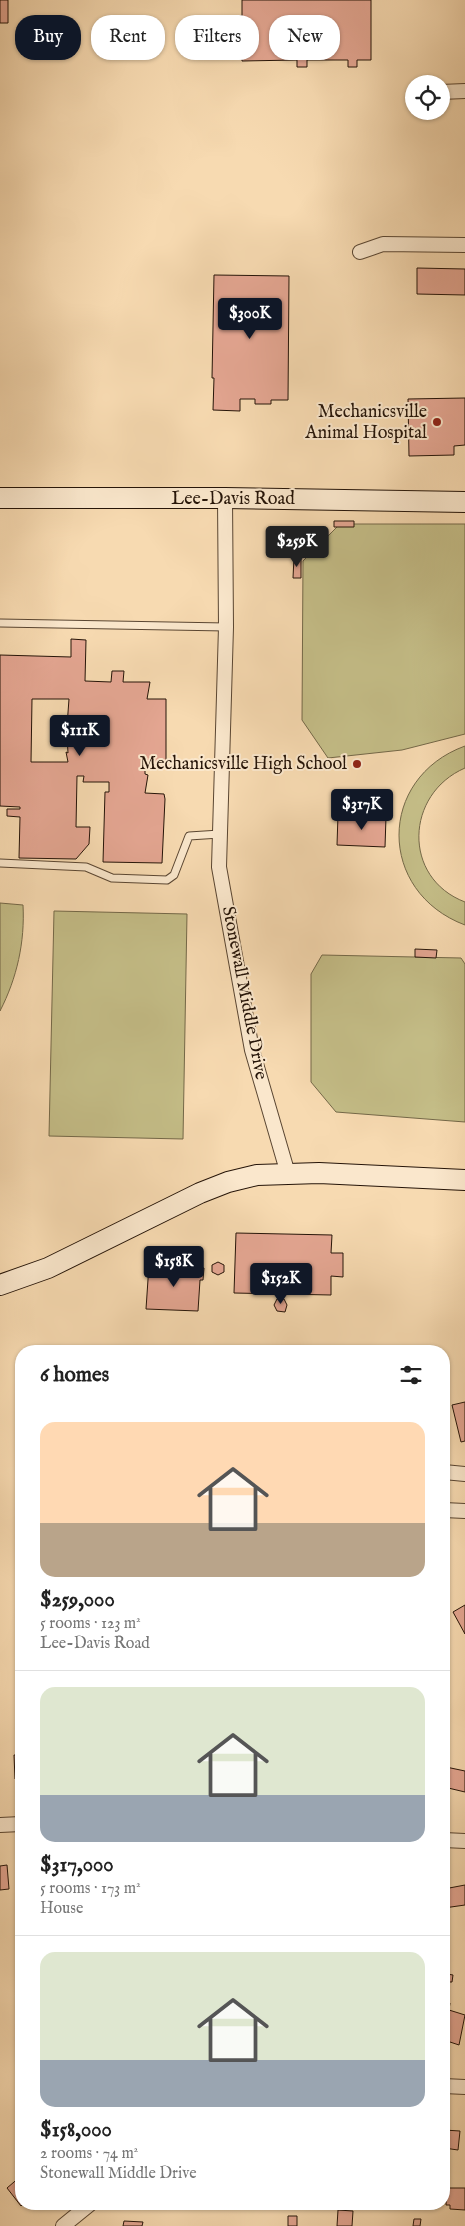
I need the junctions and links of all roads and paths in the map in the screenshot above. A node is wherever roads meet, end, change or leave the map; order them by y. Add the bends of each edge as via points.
1 (465, 91) edge
2 (450, 92) edge
3 (465, 245) edge
4 (360, 252) dead end
5 (0, 498) edge
6 (225, 498) junction
7 (465, 502) edge
8 (0, 623) edge
9 (226, 627) junction
10 (220, 834) junction
11 (0, 863) edge
12 (288, 1174) junction
13 (465, 1180) edge
14 (0, 1285) edge
15 (450, 1473) edge
16 (465, 1474) edge
17 (450, 1510) edge
18 (465, 1511) edge
19 (15, 1824) edge
20 (0, 1825) edge
21 (450, 1840) edge
22 (465, 1841) edge
23 (450, 2086) edge
24 (465, 2087) edge
25 (83, 2210) edge
26 (63, 2226) edge

1 - 2 street
3 - 4 street via 382,244
5 - 6 street, Lee-Davis Road
6 - 7 street, Lee-Davis Road
6 - 9 street, Stonewall Middle Drive
8 - 9 lane
9 - 10 street, Stonewall Middle Drive
10 - 11 lane via 189,836 174,875 167,880 112,878 86,867
10 - 12 street, Stonewall Middle Drive via 219,867 252,1050
12 - 13 street
12 - 14 street via 257,1175 219,1186 48,1268
15 - 16 street
17 - 18 street
19 - 20 street
21 - 22 street
23 - 24 street
25 - 26 street

